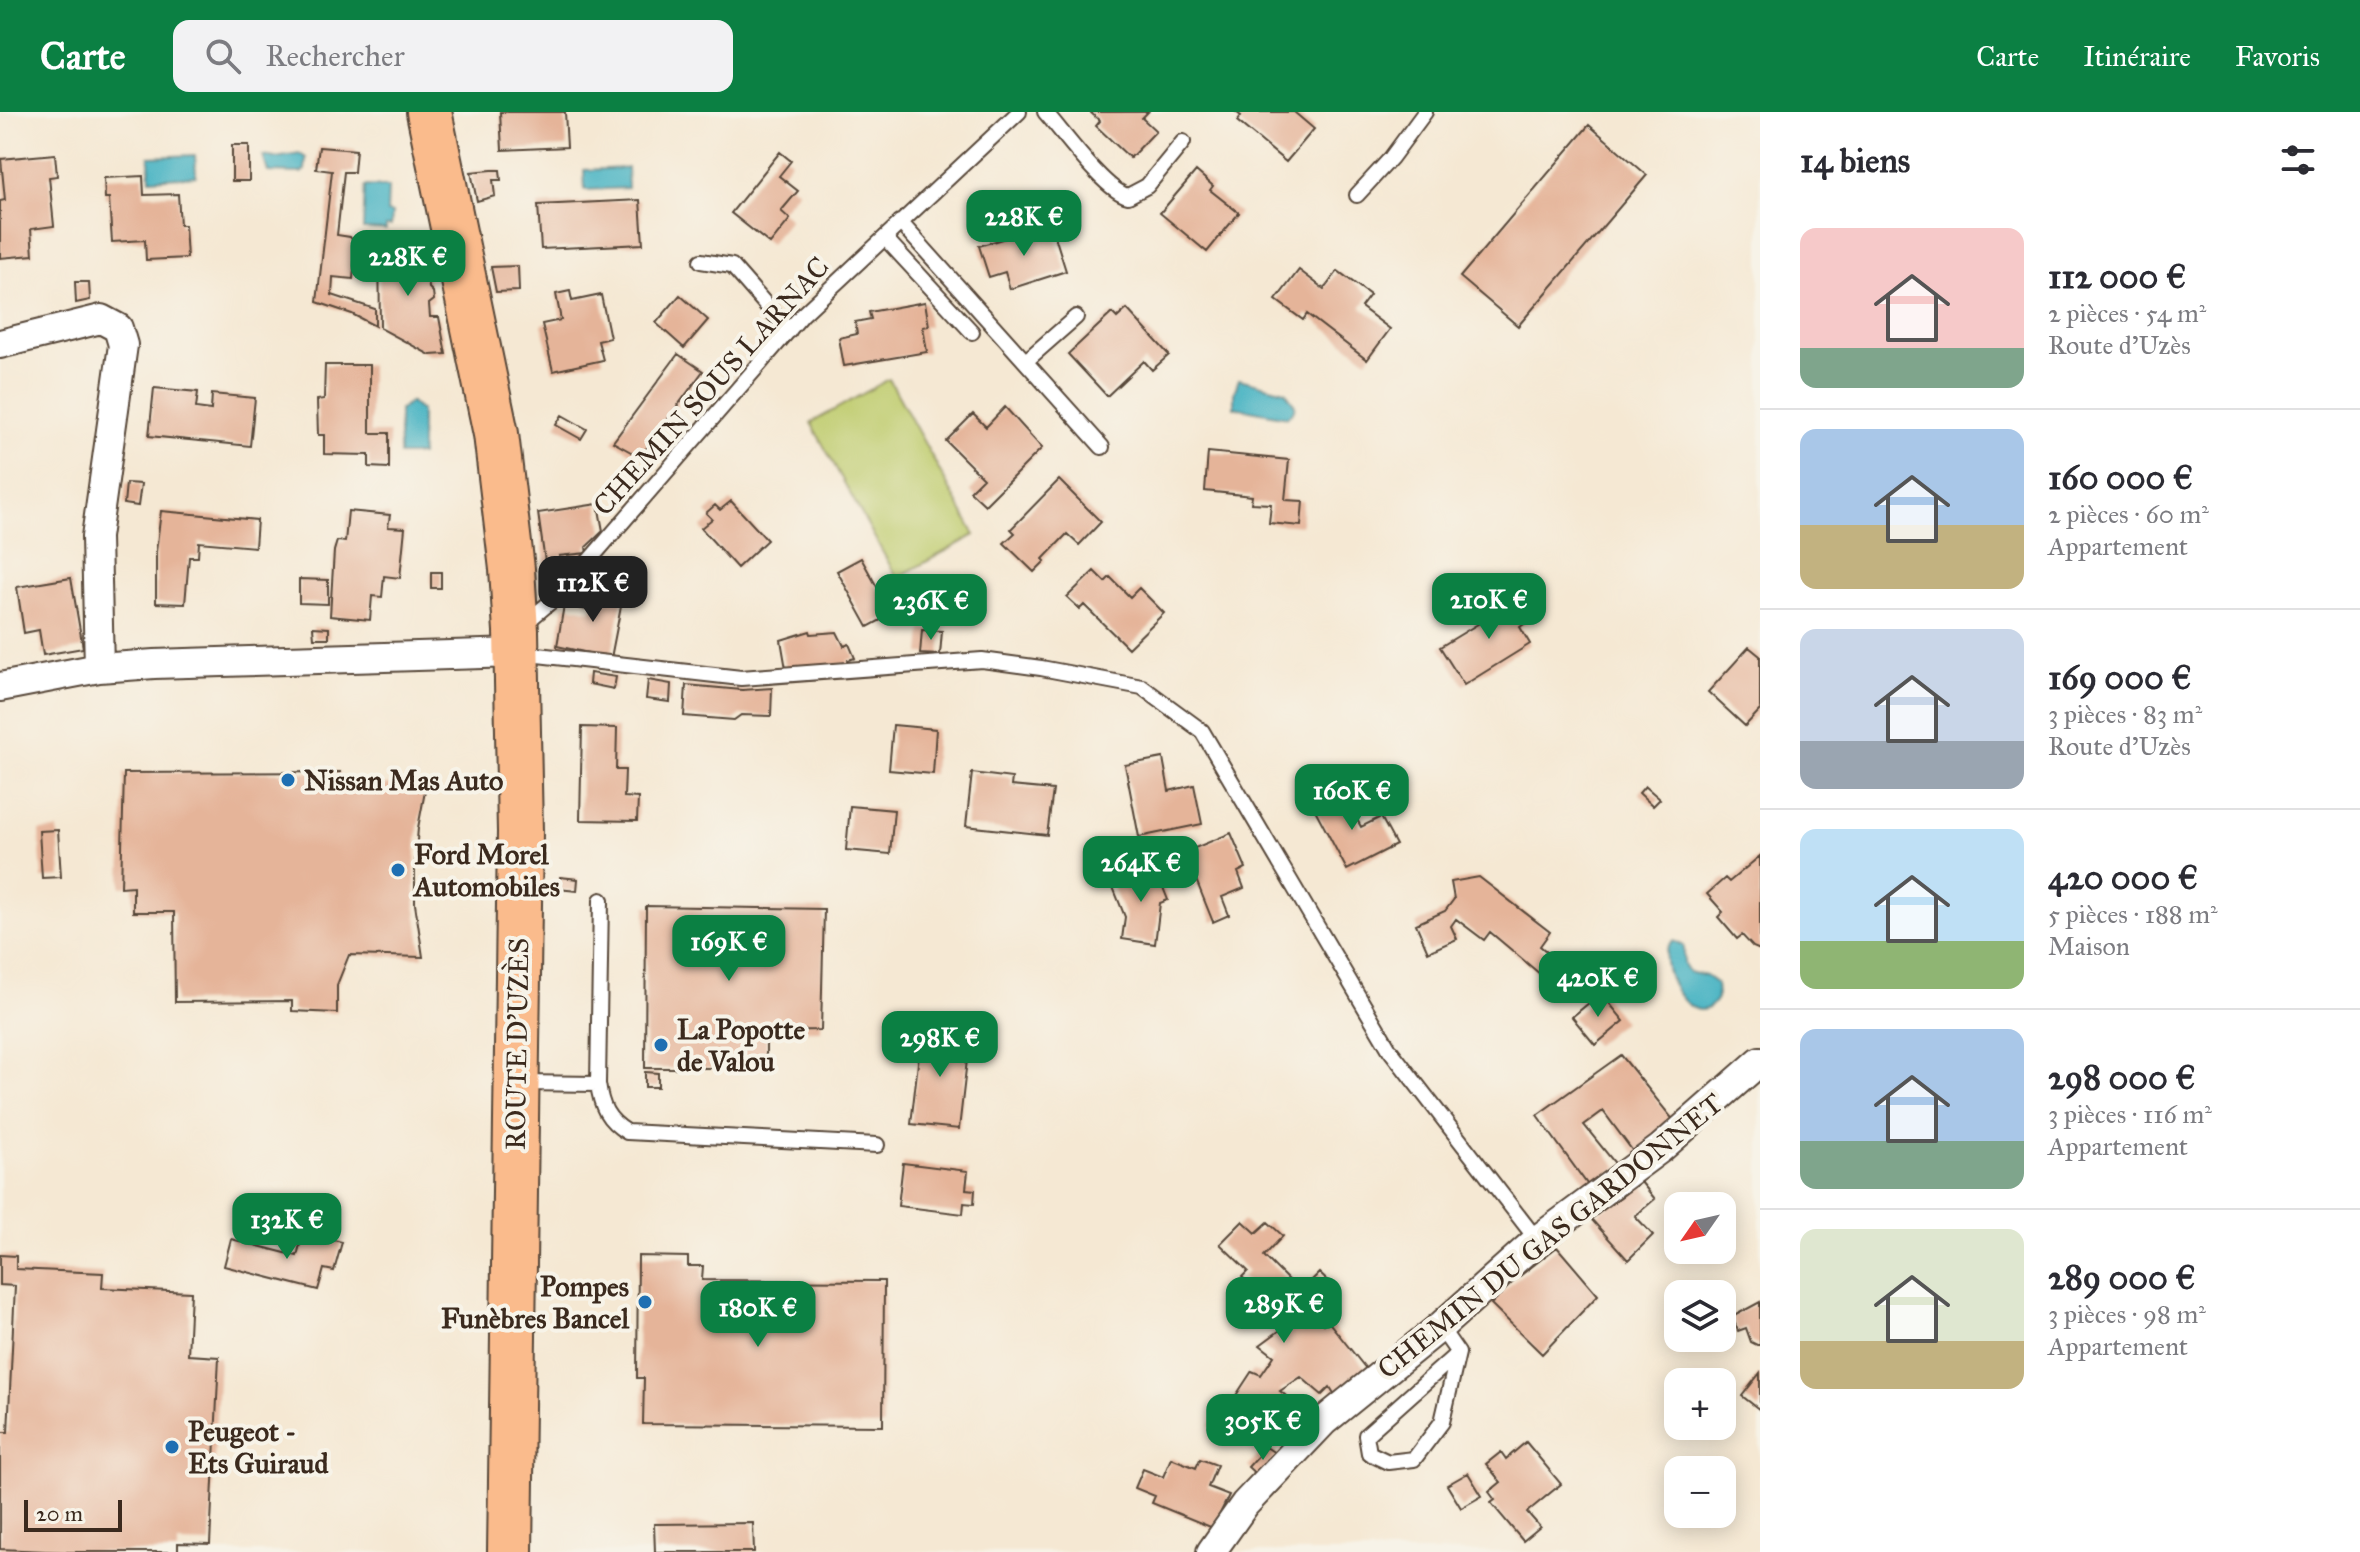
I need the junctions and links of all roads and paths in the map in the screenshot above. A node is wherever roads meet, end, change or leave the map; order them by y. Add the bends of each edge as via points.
1 (429, 112) edge
2 (1019, 112) edge
3 (1045, 112) edge
4 (1425, 112) edge
5 (1183, 142) dead end
6 (1357, 195) dead end
7 (900, 222) junction
8 (885, 238) junction
9 (701, 261) dead end
10 (1076, 317) dead end
11 (789, 331) junction
12 (972, 332) dead end
13 (0, 344) edge
14 (1027, 360) junction
15 (1102, 447) dead end
16 (516, 642) junction
17 (99, 668) junction
18 (0, 687) edge
19 (601, 900) dead end
20 (1760, 1061) edge
21 (517, 1083) junction
22 (598, 1084) junction
23 (877, 1145) dead end
24 (1537, 1240) junction
25 (1440, 1327) junction
26 (1458, 1353) junction
27 (510, 1552) edge
28 (1211, 1552) edge

1 - 16 main road, ROUTE D'UZÈS via 496,434
2 - 7 lane, CHEMIN SOUS LARNAC
3 - 5 lane via 1107,184 1128,196 1147,186
4 - 6 lane
7 - 8 lane, CHEMIN SOUS LARNAC
7 - 14 lane
8 - 11 lane, CHEMIN SOUS LARNAC
8 - 12 lane
9 - 11 lane via 732,266
10 - 14 lane
11 - 16 lane, CHEMIN SOUS LARNAC
13 - 17 street via 101,319 118,328 123,345 96,537
14 - 15 lane
16 - 17 street via 467,653
16 - 21 main road, ROUTE D'UZÈS
16 - 24 lane via 741,678 982,660 1142,687 1202,731 1390,1050
17 - 18 street
19 - 22 lane
20 - 24 street, CHEMIN DU GAS GARDONNET via 1661,1148
21 - 22 lane
21 - 27 main road, ROUTE D'UZÈS
22 - 23 lane via 601,1104 613,1123 627,1132
24 - 25 street, CHEMIN DU GAS GARDONNET
25 - 26 lane
25 - 28 street, CHEMIN DU GAS GARDONNET via 1324,1421 1245,1504
26 - 26 lane via 1366,1435 1369,1453 1388,1462 1414,1459 1442,1422

